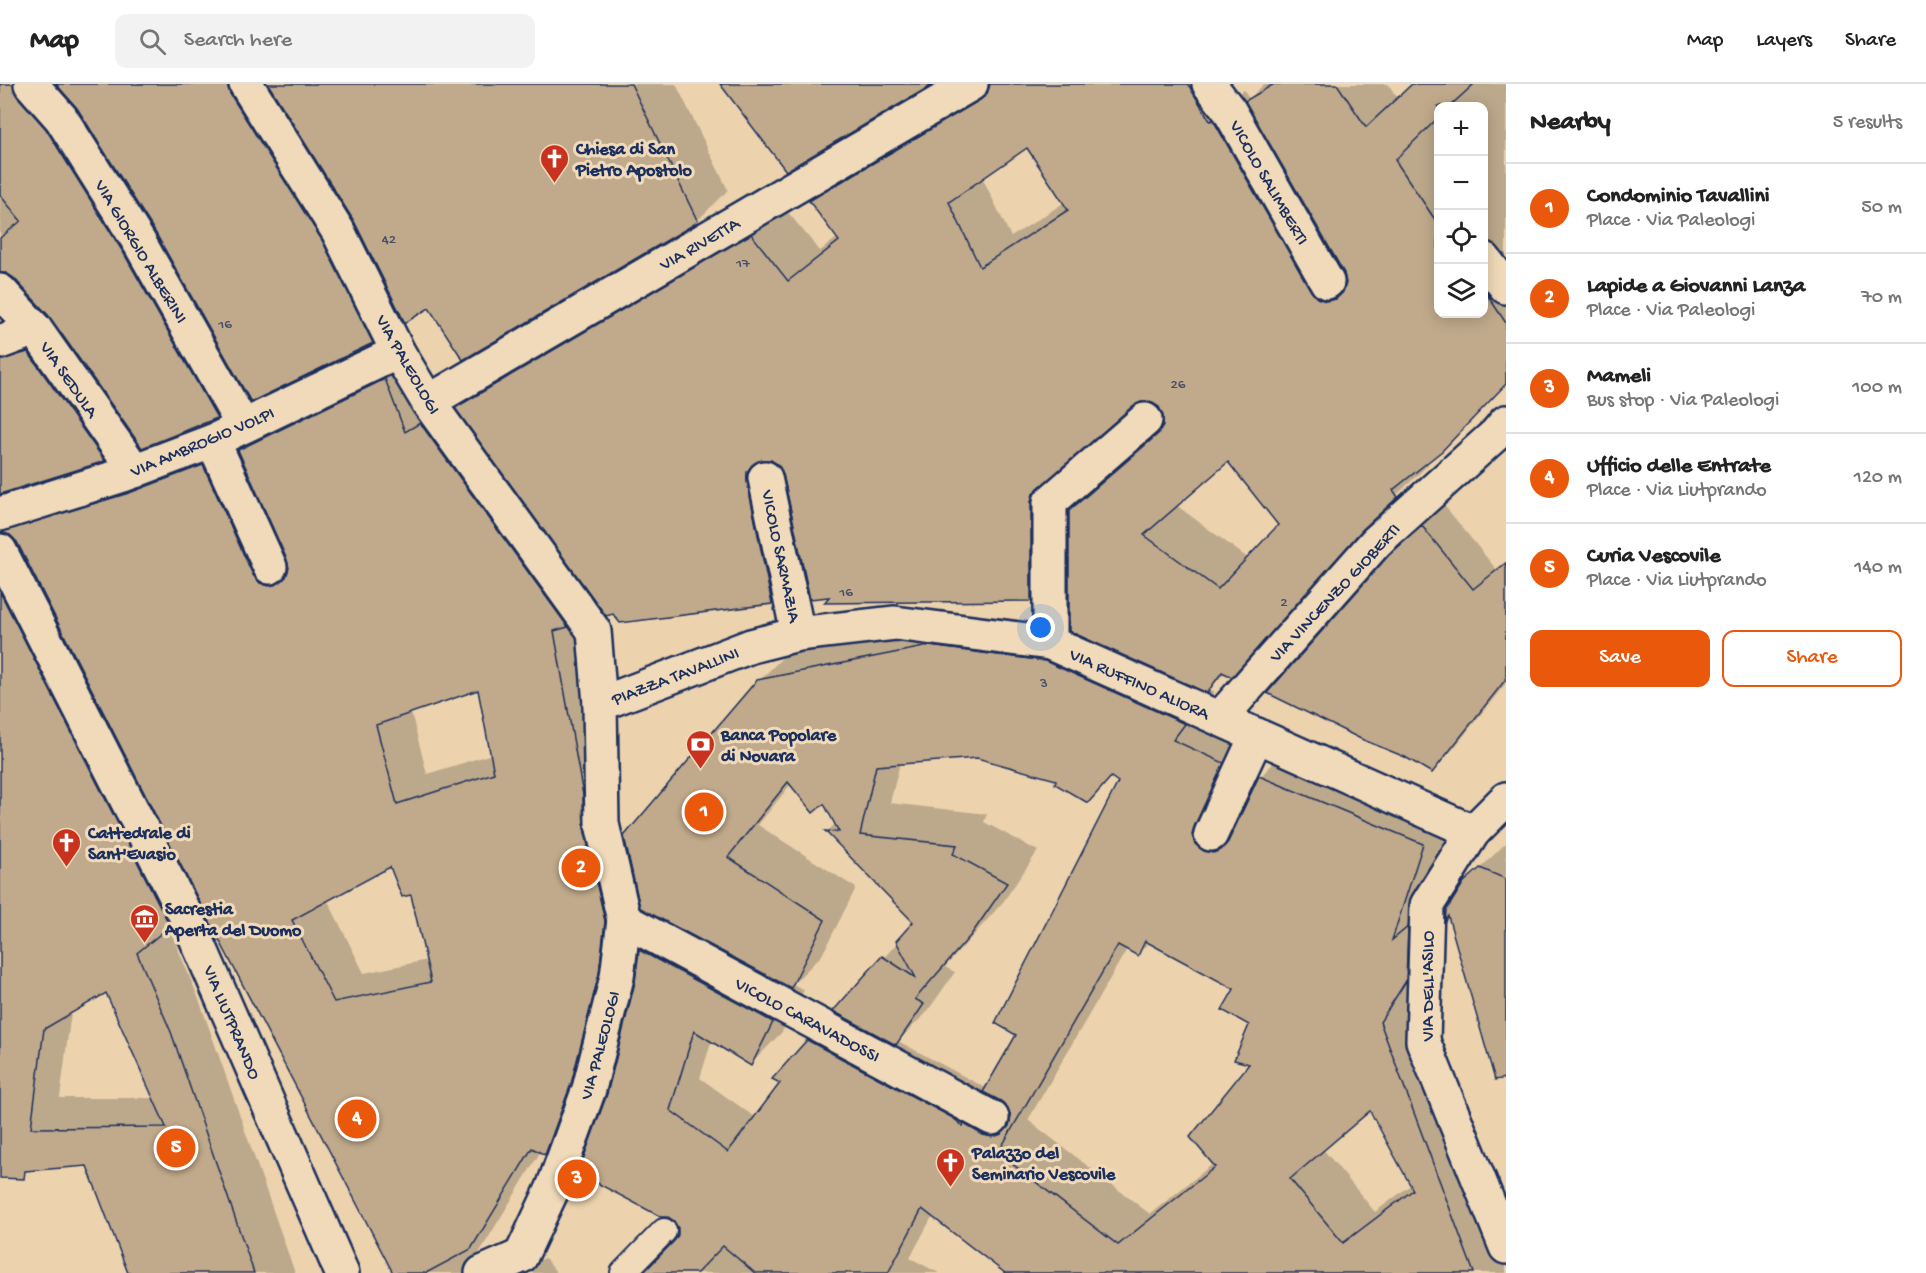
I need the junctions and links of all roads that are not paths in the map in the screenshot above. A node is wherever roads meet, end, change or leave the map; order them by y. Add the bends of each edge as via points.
1 (31, 84) edge
2 (246, 84) edge
3 (971, 84) edge
4 (1209, 84) edge
5 (1488, 263) edge
6 (1326, 282) dead end
7 (1506, 287) edge
8 (0, 291) edge
9 (35, 329) junction
10 (0, 342) edge
11 (398, 352) junction
12 (428, 402) junction
13 (1145, 420) dead end
14 (1506, 422) edge
15 (243, 426) junction
16 (213, 441) junction
17 (135, 471) junction
18 (765, 478) dead end
19 (0, 514) edge
20 (0, 551) edge
21 (270, 567) dead end
22 (594, 630) joint
23 (798, 634) junction
24 (1050, 643) junction
25 (751, 646) joint
26 (600, 704) junction
27 (1221, 718) junction
28 (1257, 735) junction
29 (1506, 799) edge
30 (602, 824) joint
31 (1473, 832) junction
32 (1211, 834) dead end
33 (624, 920) junction
34 (992, 1118) dead end
35 (664, 1231) dead end
36 (1506, 1247) edge
37 (527, 1265) edge
38 (342, 1273) edge
39 (482, 1273) edge
40 (623, 1273) edge

1 - 15 street, VIA GIORGIO ALBERINI via 61,118 140,242
2 - 11 street, VIA PALEOLOGI via 338,231
3 - 12 street, VIA RIVETTA
4 - 6 street, VICOLO SALIMBERTI via 1229,110
5 - 7 street
8 - 9 street, VIA SEDULA
9 - 10 street
9 - 17 street, VIA SEDULA
11 - 12 street, VIA PALEOLOGI
11 - 15 street, VIA AMBROGIO VOLPI
12 - 22 street, VIA PALEOLOGI
13 - 24 street via 1050,502
14 - 27 street, VIA VINCENZO GIOBERTI via 1376,542
15 - 16 street, VIA AMBROGIO VOLPI
16 - 17 street, VIA AMBROGIO VOLPI
16 - 21 street
17 - 19 street, VIA AMBROGIO VOLPI
18 - 23 street, VICOLO SARMAZIA
20 - 38 street, VIA LIUTPRANDO via 189,922
22 - 26 street, PIAZZA TAVALLINI
23 - 24 street, VIA RUFFINO ALIORA via 895,623
23 - 25 street, VIA RUFFINO ALIORA
24 - 27 street, VIA RUFFINO ALIORA
25 - 26 street, PIAZZA TAVALLINI
26 - 30 street, PIAZZA TAVALLINI
27 - 28 street, VIA RUFFINO ALIORA
28 - 31 street, VIA RUFFINO ALIORA
28 - 32 street
29 - 31 street, VIA DELL'ASILO
30 - 33 street, VIA PALEOLOGI
31 - 36 street, VIA DELL'ASILO via 1427,905 1423,1041
33 - 34 street, VICOLO CARAVADOSSI
33 - 37 street, VIA PALEOLOGI via 617,977 589,1089
35 - 40 lane
37 - 39 street

